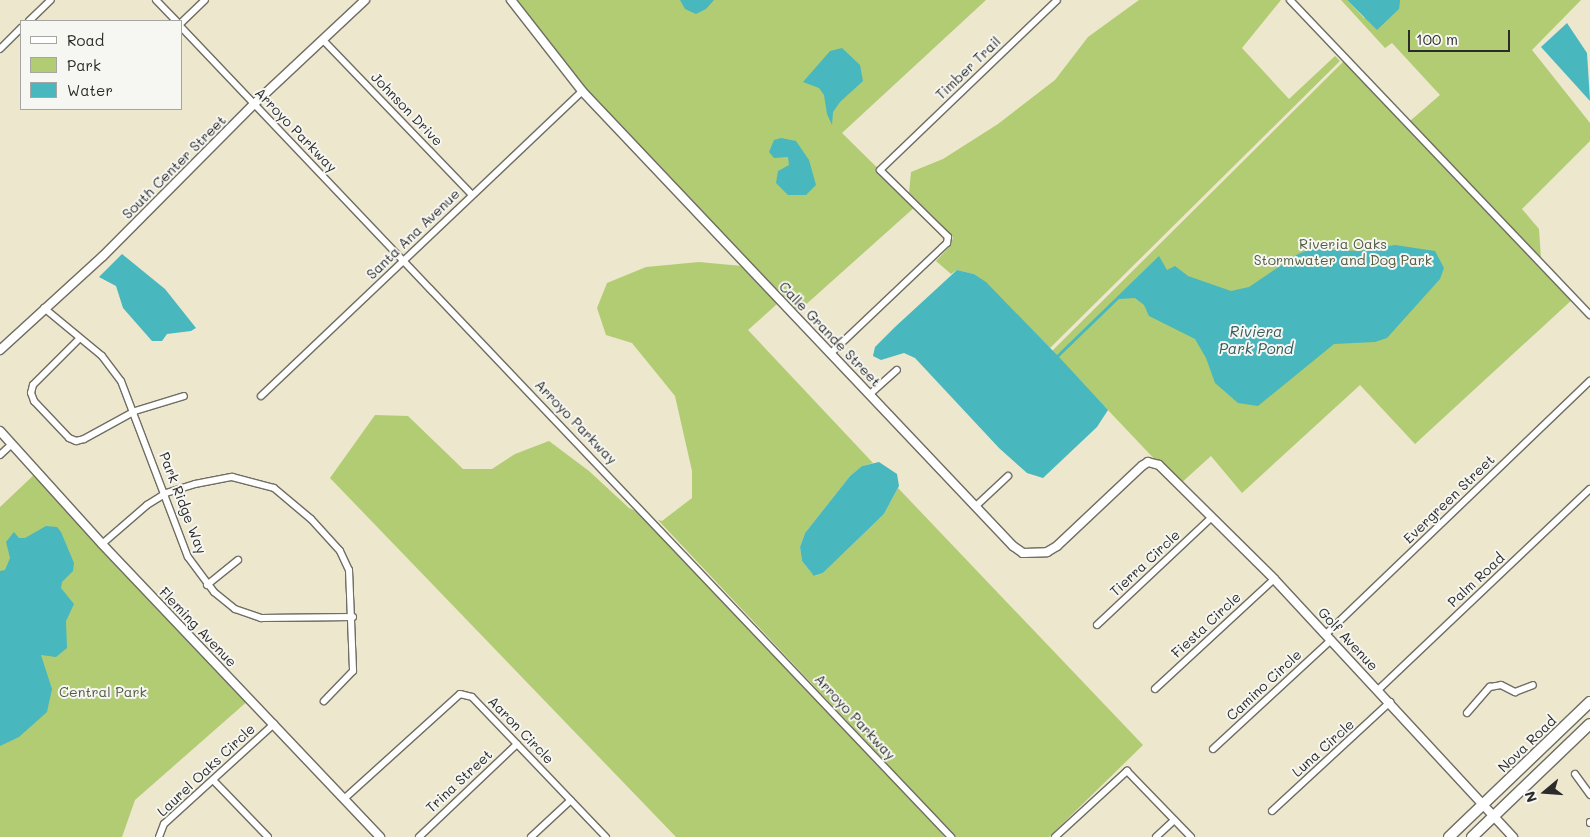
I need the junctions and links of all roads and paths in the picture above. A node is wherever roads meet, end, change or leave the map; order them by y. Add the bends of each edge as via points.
1 (51, 0) edge
2 (156, 0) edge
3 (205, 0) edge
4 (365, 0) edge
5 (511, 0) edge
6 (1057, 0) edge
7 (1290, 0) edge
8 (30, 20) edge
9 (175, 20) edge
10 (182, 22) edge
11 (182, 28) edge
12 (20, 29) edge
13 (323, 40) junction
14 (0, 49) edge
15 (582, 91) junction
16 (254, 104) junction
17 (472, 195) junction
18 (404, 260) junction
19 (44, 308) junction
20 (1590, 315) edge
21 (79, 339) junction
22 (0, 350) edge
23 (831, 353) junction
24 (897, 370) dead end
25 (1590, 381) edge
26 (870, 394) junction
27 (184, 396) dead end
28 (261, 396) dead end
29 (135, 411) junction
30 (0, 432) edge
31 (12, 444) junction
32 (0, 455) edge
33 (1158, 465) joint
34 (1008, 476) dead end
35 (1590, 489) edge
36 (166, 493) junction
37 (976, 506) junction
38 (1210, 519) junction
39 (102, 544) junction
40 (238, 560) dead end
41 (1274, 579) junction
42 (207, 585) junction
43 (353, 617) junction
44 (1097, 626) dead end
45 (1329, 637) junction
46 (1533, 685) dead end
47 (1155, 689) dead end
48 (1378, 690) junction
49 (324, 700) dead end
50 (1390, 702) junction
51 (1590, 702) edge
52 (1467, 713) dead end
53 (274, 724) junction
54 (1590, 724) edge
55 (517, 744) junction
56 (1213, 749) dead end
57 (1575, 774) dead end
58 (213, 780) junction
59 (1590, 795) edge
60 (345, 798) junction
61 (571, 800) junction
62 (1482, 805) junction
63 (1272, 811) dead end
64 (1493, 817) junction
65 (1174, 820) junction
66 (159, 837) edge
67 (268, 837) edge
68 (380, 837) edge
69 (419, 837) edge
70 (532, 837) edge
71 (606, 837) edge
72 (950, 837) edge
73 (1055, 837) edge
74 (1156, 837) edge
75 (1191, 837) edge
76 (1449, 837) edge
77 (1472, 837) edge
78 (1513, 837) edge

1 - 8 street
2 - 9 street
3 - 10 street
4 - 13 street, South Center Street
5 - 15 street, Calle Grande Street
6 - 23 street, Timber Trail via 880,170 948,237 943,250
7 - 20 street
11 - 16 street, Arroyo Parkway
12 - 14 street
13 - 16 street, South Center Street
13 - 17 street, Johnson Drive
15 - 17 street, Santa Ana Avenue
15 - 23 street, Calle Grande Street
16 - 18 street, Arroyo Parkway
16 - 19 street, South Center Street via 103,256
17 - 18 street, Santa Ana Avenue
18 - 28 street, Santa Ana Avenue
18 - 72 street, Arroyo Parkway
19 - 21 street, Park Ridge Way
19 - 22 street, South Center Street
21 - 29 street, Park Ridge Way via 102,356 115,371
21 - 29 street via 33,385 34,401 69,438 76,441
23 - 26 street, Calle Grande Street
24 - 26 street
25 - 45 street, Evergreen Street
26 - 37 street, Calle Grande Street
27 - 29 street
29 - 36 street, Park Ridge Way
30 - 31 street, Fleming Avenue
31 - 32 street
31 - 39 street, Fleming Avenue
33 - 37 street, Calle Grande Street via 1148,462 1142,466 1057,546 1046,552 1034,554 1018,549
33 - 38 street, Golf Avenue
34 - 37 street
35 - 48 street, Palm Road
36 - 39 street
36 - 42 street, Park Ridge Way via 188,557
36 - 43 street via 232,476 274,488 311,519 340,551 349,570
38 - 41 street, Golf Avenue
38 - 44 street, Tierra Circle
39 - 53 street, Fleming Avenue
40 - 42 street
41 - 45 street, Golf Avenue
41 - 47 street, Fiesta Circle
42 - 43 street, Park Ridge Way via 235,609 261,618
43 - 49 street via 352,671 345,683
45 - 48 street, Golf Avenue
45 - 56 street, Camino Circle
46 - 52 street via 1515,692 1501,685 1490,687
48 - 50 street, Golf Avenue
50 - 62 street, Golf Avenue
50 - 63 street, Luna Circle
51 - 62 main road, Nova Road
53 - 58 street, Laurel Oaks Circle
53 - 60 street, Fleming Avenue
54 - 64 main road, Nova Road
55 - 60 street, Aaron Circle via 472,697 460,694
55 - 61 street, Aaron Circle
55 - 69 street, Trina Street
57 - 59 street
58 - 66 street, Laurel Oaks Circle via 164,824
58 - 67 street
60 - 68 street, Fleming Avenue
61 - 70 street
61 - 71 street, Aaron Circle
62 - 64 street, Golf Avenue
62 - 76 main road, Nova Road
64 - 77 main road, Nova Road
64 - 78 street, Golf Avenue
65 - 73 street via 1127,771
65 - 74 street
65 - 75 street

